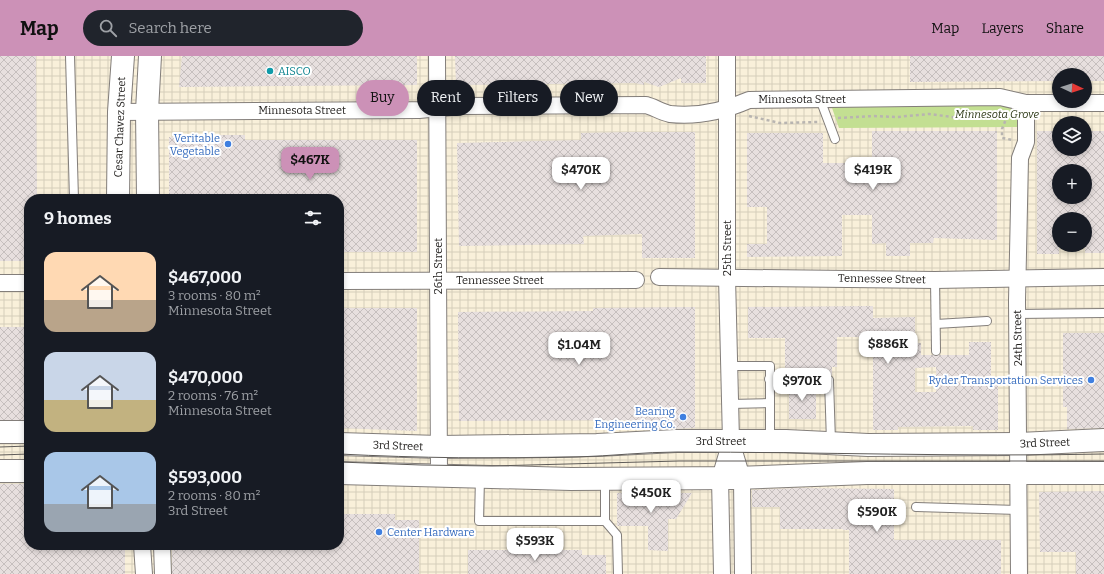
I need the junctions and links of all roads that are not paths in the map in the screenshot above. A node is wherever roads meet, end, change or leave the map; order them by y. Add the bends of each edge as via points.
1 (70, 56) edge
2 (123, 56) edge
3 (150, 56) edge
4 (437, 56) edge
5 (727, 56) edge
6 (437, 80) edge
7 (820, 99) junction
8 (1026, 103) junction
9 (1104, 103) edge
10 (475, 106) edge
11 (417, 108) edge
12 (728, 110) junction
13 (147, 111) junction
14 (119, 112) junction
15 (437, 116) edge
16 (835, 139) dead end
17 (74, 194) edge
18 (118, 194) edge
19 (148, 194) edge
20 (659, 277) dead end
21 (727, 277) junction
22 (1104, 277) edge
23 (1018, 279) junction
24 (636, 280) dead end
25 (935, 280) junction
26 (344, 281) edge
27 (438, 281) junction
28 (0, 283) edge
29 (24, 283) edge
30 (1104, 313) edge
31 (1017, 314) junction
32 (988, 321) dead end
33 (936, 324) junction
34 (936, 350) dead end
35 (730, 366) junction
36 (770, 379) junction
37 (770, 403) junction
38 (730, 404) junction
39 (0, 432) edge
40 (24, 432) edge
41 (1104, 440) edge
42 (731, 441) junction
43 (770, 441) junction
44 (831, 443) junction
45 (344, 444) edge
46 (1019, 444) junction
47 (439, 447) junction
48 (0, 471) edge
49 (24, 471) edge
50 (1018, 473) junction
51 (344, 474) edge
52 (1104, 474) edge
53 (439, 475) junction
54 (480, 476) junction
55 (720, 478) junction
56 (742, 478) junction
57 (605, 479) junction
58 (916, 507) dead end
59 (1018, 510) junction
60 (605, 521) junction
61 (142, 550) edge
62 (162, 550) edge
63 (144, 574) edge
64 (162, 574) edge
65 (618, 574) edge
66 (722, 574) edge
67 (744, 574) edge
68 (1018, 574) edge

1 - 17 lane
2 - 14 main road, Cesar Chavez Street
3 - 13 main road
4 - 6 street, 26th Street
5 - 12 street, 25th Street
7 - 8 street, Minnesota Street via 1000,97
7 - 12 street, Minnesota Street via 749,100
7 - 16 lane
8 - 9 street, Minnesota Street
8 - 23 street, 24th Street via 1026,142 1020,158
10 - 12 street, Minnesota Street via 646,105 669,114
11 - 13 street, Minnesota Street
12 - 21 street, 25th Street
13 - 14 street, Minnesota Street
13 - 19 main road
14 - 18 main road, Cesar Chavez Street
15 - 27 street, 26th Street
20 - 21 street, Tennessee Street
21 - 25 street, Tennessee Street
21 - 35 street, 25th Street
22 - 23 street, Tennessee Street
23 - 25 street, Tennessee Street
23 - 31 street, 24th Street
24 - 27 street, Tennessee Street
25 - 33 lane
26 - 27 street, Tennessee Street
27 - 47 street, 26th Street
28 - 29 street
30 - 31 lane
31 - 46 street, 24th Street
32 - 33 lane
33 - 34 lane
35 - 36 lane via 770,366
35 - 38 street, 25th Street
36 - 37 lane
36 - 44 lane via 829,380
37 - 38 lane
37 - 43 lane
38 - 42 street, 25th Street
39 - 40 main road
41 - 46 main road, 3rd Street
42 - 43 main road, 3rd Street
42 - 47 main road, 3rd Street
42 - 55 street, 25th Street
42 - 56 street, 25th Street
43 - 44 main road, 3rd Street
44 - 46 main road, 3rd Street
45 - 47 main road, 3rd Street
46 - 50 street, 24th Street
47 - 53 street, 26th Street
48 - 49 main road
50 - 52 main road
50 - 56 main road via 835,473
50 - 59 street, 24th Street
51 - 53 main road
53 - 54 main road
54 - 57 main road
54 - 60 lane via 479,521
55 - 56 main road
55 - 57 main road
55 - 66 street, 25th Street
56 - 67 street, 25th Street
57 - 60 lane
58 - 59 lane
59 - 68 street, 24th Street
60 - 65 lane via 617,535
61 - 63 street
62 - 64 street

